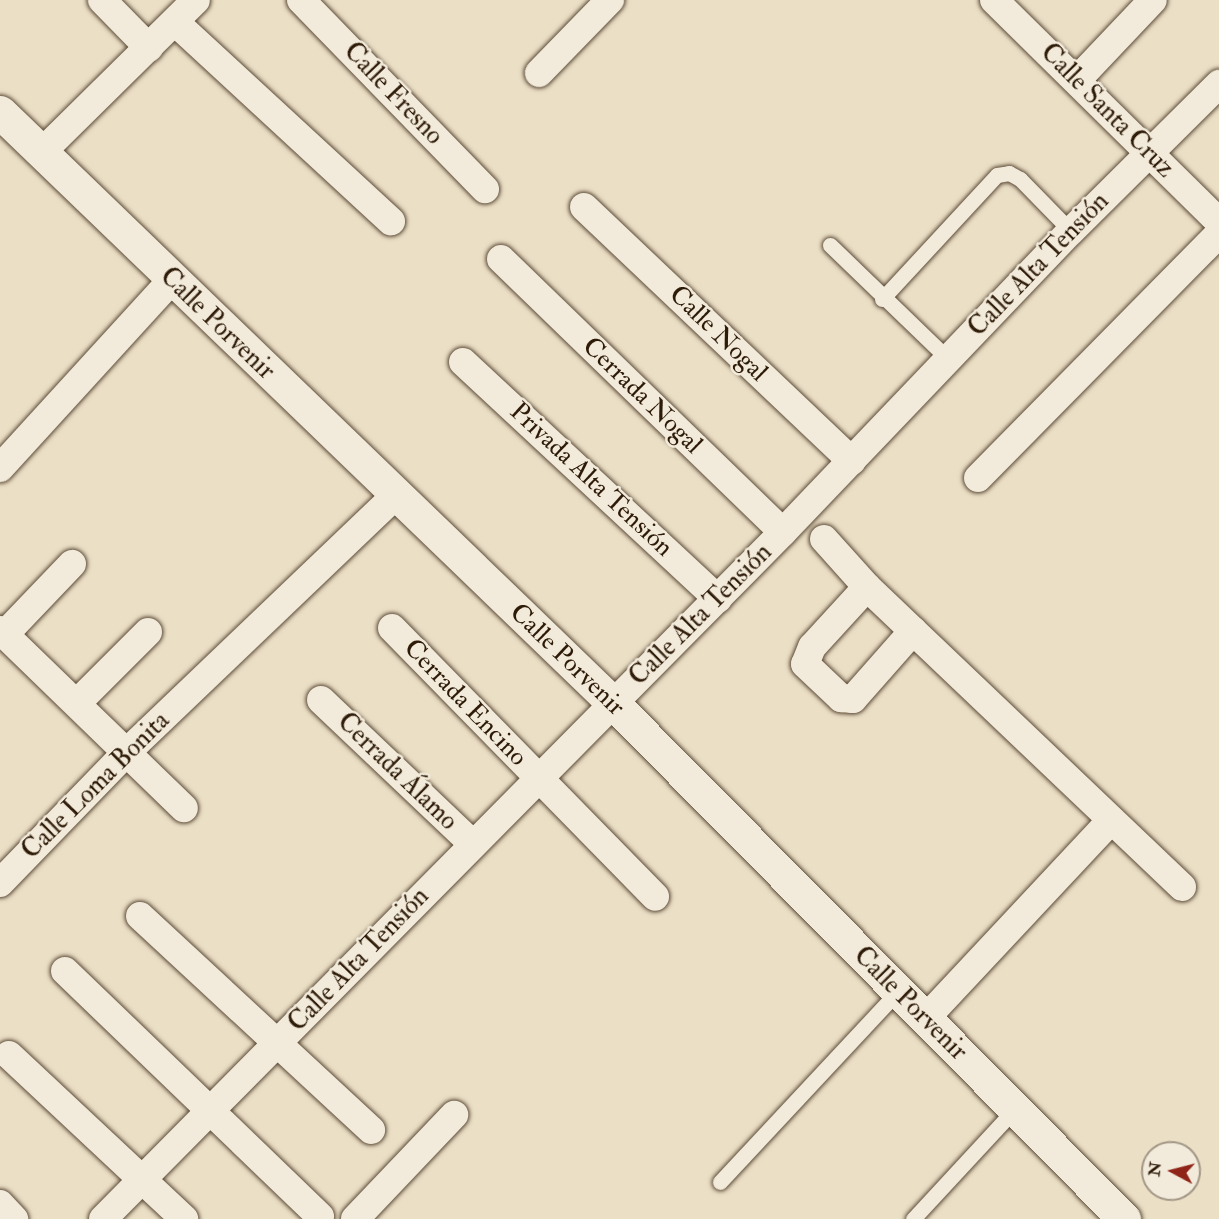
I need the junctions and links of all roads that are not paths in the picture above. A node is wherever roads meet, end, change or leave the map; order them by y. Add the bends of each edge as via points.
1 (102, 0) edge
2 (196, 0) edge
3 (301, 0) edge
4 (610, 0) edge
5 (993, 0) edge
6 (1153, 0) edge
7 (175, 22) junction
8 (149, 48) junction
9 (539, 73) dead end
10 (1077, 80) junction
11 (1219, 84) edge
12 (0, 112) edge
13 (42, 152) junction
14 (1151, 153) junction
15 (485, 189) dead end
16 (584, 207) dead end
17 (391, 221) dead end
18 (1219, 222) edge
19 (1071, 231) junction
20 (1219, 234) edge
21 (830, 245) dead end
22 (501, 259) dead end
23 (171, 281) junction
24 (882, 299) junction
25 (948, 359) junction
26 (463, 362) dead end
27 (852, 461) junction
28 (0, 468) edge
29 (978, 478) dead end
30 (395, 496) junction
31 (783, 532) junction
32 (824, 539) dead end
33 (72, 564) dead end
34 (867, 587) junction
35 (717, 599) junction
36 (392, 628) dead end
37 (913, 631) junction
38 (2, 632) edge
39 (148, 632) dead end
40 (321, 700) dead end
41 (78, 702) junction
42 (614, 704) junction
43 (128, 751) junction
44 (537, 778) junction
45 (184, 808) dead end
46 (1111, 820) junction
47 (473, 844) junction
48 (0, 883) edge
49 (1182, 887) dead end
50 (655, 897) dead end
51 (140, 916) dead end
52 (65, 971) dead end
53 (897, 992) junction
54 (926, 1018) junction
55 (277, 1044) junction
56 (9, 1055) dead end
57 (1015, 1109) junction
58 (210, 1113) junction
59 (454, 1115) dead end
60 (371, 1130) dead end
61 (144, 1179) junction
62 (720, 1182) dead end
63 (0, 1204) edge
64 (320, 1216) dead end
65 (14, 1219) edge
66 (104, 1219) edge
67 (184, 1219) edge
68 (355, 1219) edge
69 (913, 1219) edge
70 (1124, 1219) edge

1 - 8 street
2 - 7 street
3 - 15 street, Calle Fresno
4 - 9 street
5 - 10 street, Calle Santa Cruz
6 - 10 street
7 - 8 street
7 - 17 street
8 - 13 street
10 - 14 street, Calle Santa Cruz
11 - 14 street, Calle Alta Tensión
12 - 13 street, Calle Porvenir
13 - 23 street, Calle Porvenir
14 - 18 street, Calle Santa Cruz
14 - 19 street, Calle Alta Tensión
16 - 27 street, Calle Nogal
19 - 24 lane via 1020,179 1009,173 998,175
19 - 25 street, Calle Alta Tensión
20 - 29 street
21 - 24 lane
22 - 31 street, Cerrada Nogal
23 - 28 street
23 - 30 street, Calle Porvenir
24 - 25 lane
25 - 27 street, Calle Alta Tensión
26 - 35 street, Privada Alta Tensión
27 - 31 street, Calle Alta Tensión
30 - 42 street, Calle Porvenir
30 - 43 street, Calle Loma Bonita
31 - 35 street, Calle Alta Tensión
32 - 34 street
33 - 38 street
34 - 37 street
34 - 37 street via 812,647 805,664 842,698 853,699
35 - 42 street, Calle Alta Tensión
36 - 44 street, Cerrada Encino
37 - 46 street
38 - 41 street
39 - 41 street
40 - 47 street, Cerrada Álamo
41 - 43 street
42 - 44 street, Calle Alta Tensión
42 - 53 street, Calle Porvenir
43 - 45 street
43 - 48 street, Calle Loma Bonita
44 - 47 street, Calle Alta Tensión
44 - 50 street, Cerrada Encino
46 - 49 street
46 - 54 street
47 - 55 street, Calle Alta Tensión
51 - 55 street
52 - 58 street
53 - 54 street, Calle Porvenir
53 - 62 lane
54 - 57 street, Calle Porvenir
55 - 58 street, Calle Alta Tensión
55 - 60 street
56 - 61 street
57 - 69 lane
57 - 70 street, Calle Porvenir
58 - 61 street, Calle Alta Tensión
58 - 64 street
59 - 68 street
61 - 66 street, Calle Alta Tensión
61 - 67 street
63 - 65 street

